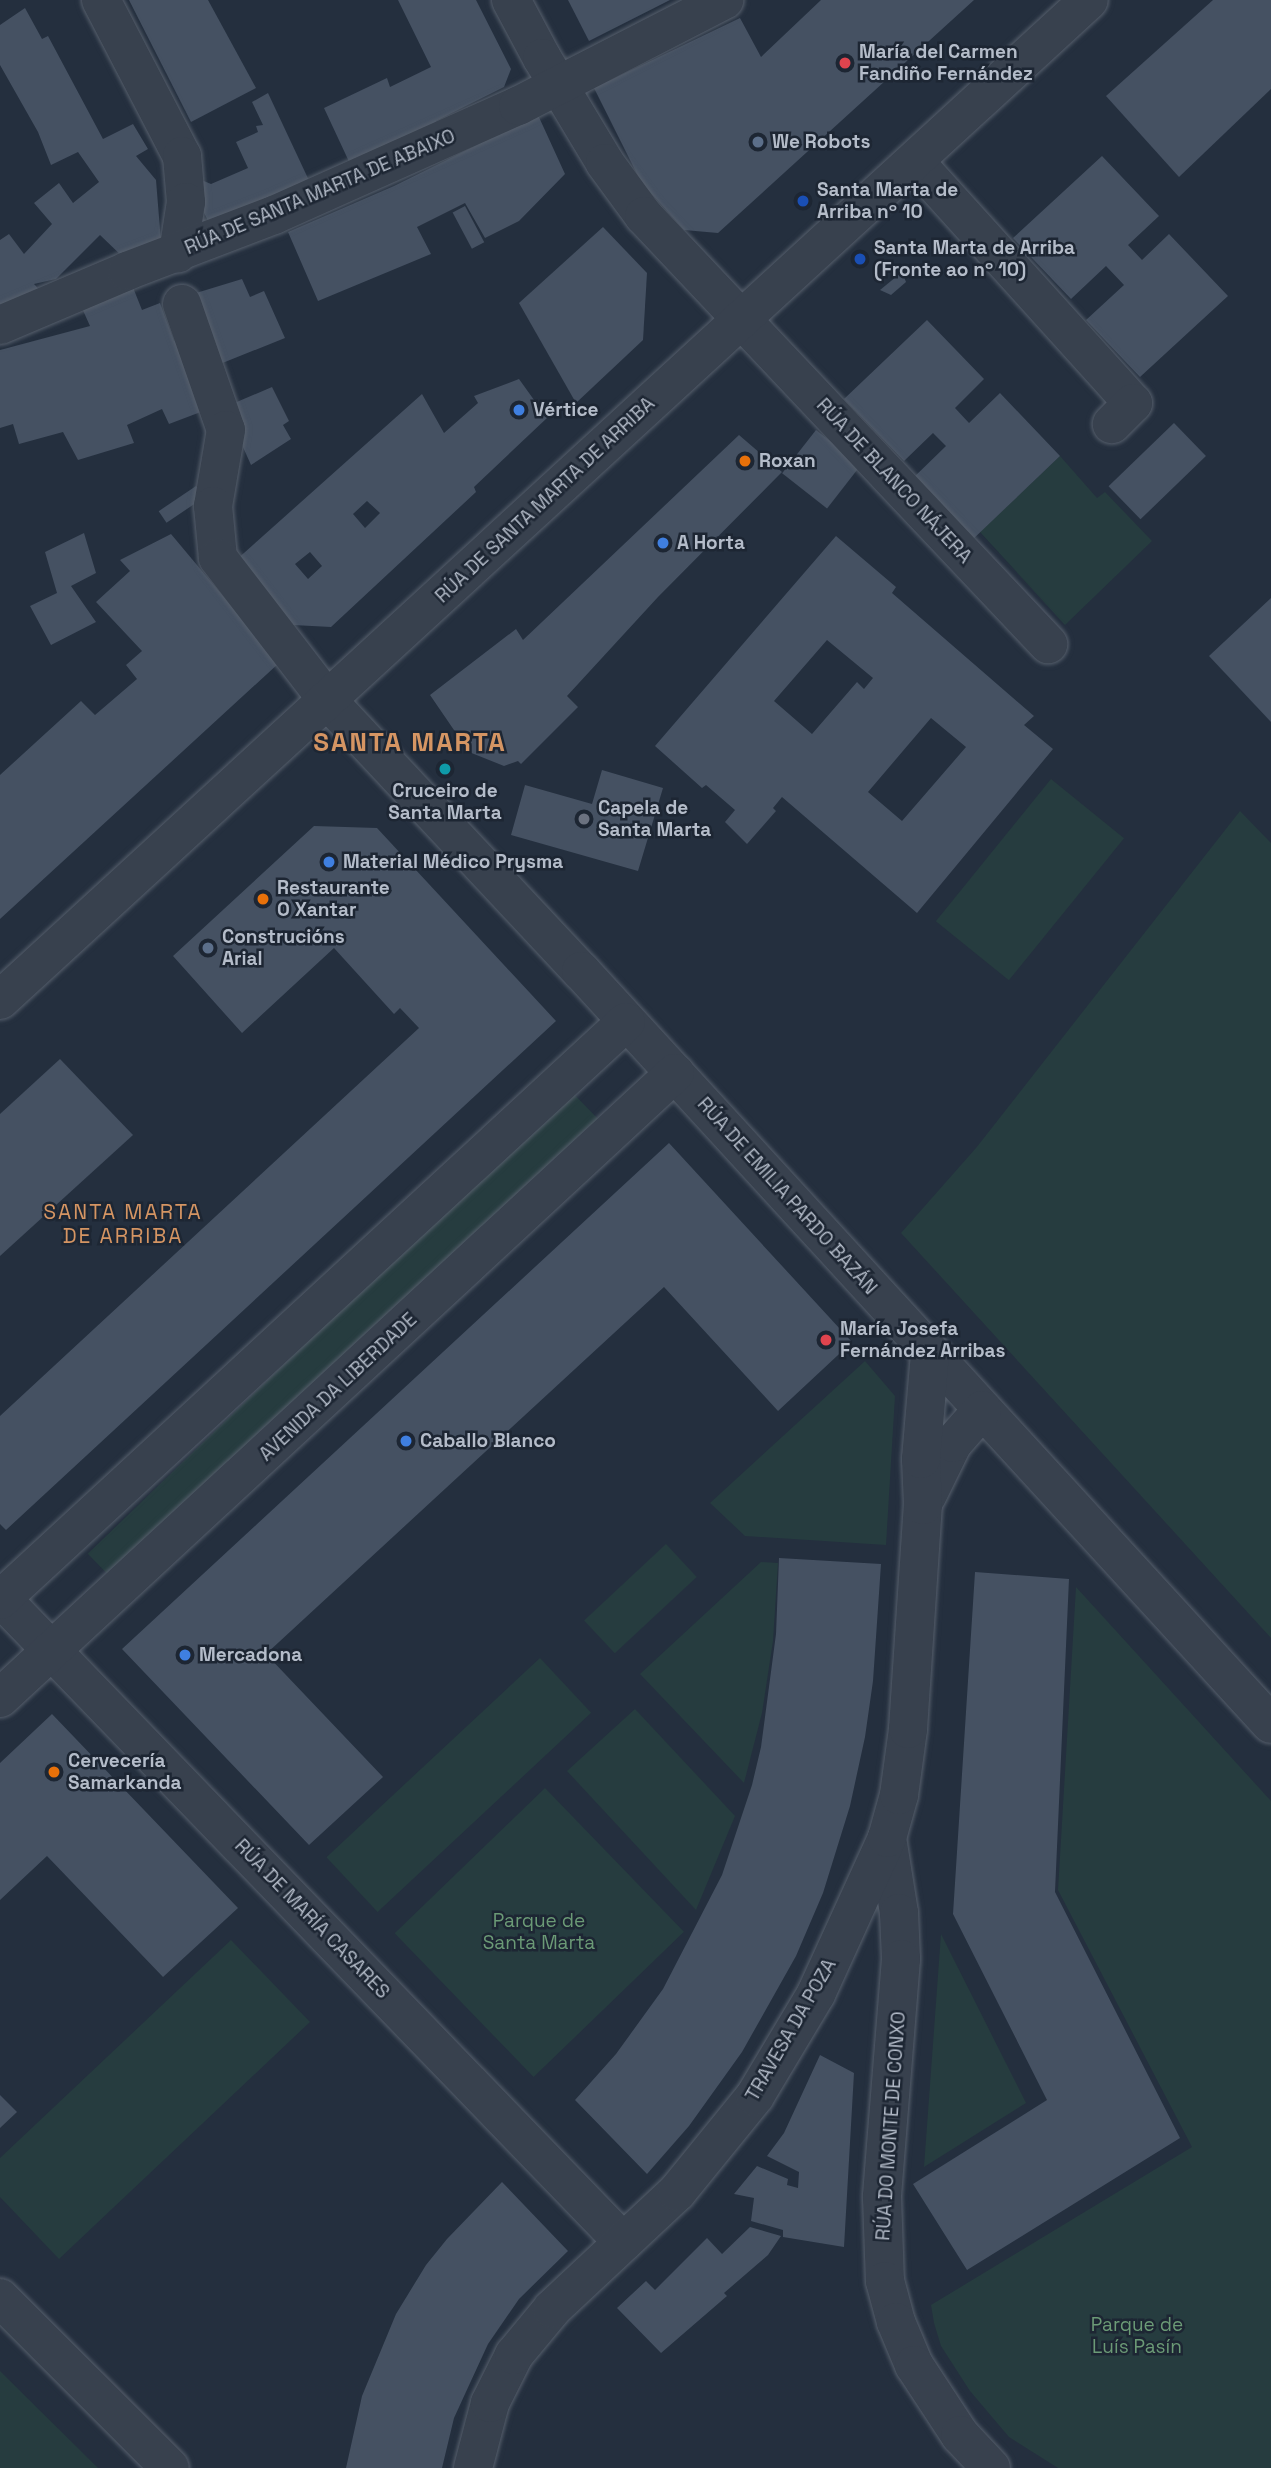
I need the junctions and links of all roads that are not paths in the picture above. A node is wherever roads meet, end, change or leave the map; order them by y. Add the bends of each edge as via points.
1 (101, 0) edge
2 (511, 0) edge
3 (724, 0) edge
4 (1089, 0) edge
5 (559, 84) junction
6 (915, 162) junction
7 (178, 253) junction
8 (182, 304) dead end
9 (741, 319) junction
10 (0, 325) edge
11 (1112, 424) dead end
12 (1048, 644) dead end
13 (328, 701) junction
14 (0, 1000) edge
15 (626, 1022) junction
16 (675, 1073) junction
17 (930, 1353) junction
18 (982, 1410) junction
19 (923, 1505) junction
20 (1, 1598) edge
21 (52, 1651) junction
22 (0, 1698) edge
23 (1271, 1724) edge
24 (887, 1838) junction
25 (623, 2242) junction
26 (0, 2298) edge
27 (170, 2468) edge
28 (472, 2468) edge
29 (991, 2468) edge

1 - 7 street via 182,156 186,202
2 - 5 street, RÚA DE BLANCO NÁJERA
3 - 5 street, RÚA DE SANTA MARTA DE ABAIXO
4 - 6 street, RÚA DE SANTA MARTA DE ARRIBA
5 - 7 street, RÚA DE SANTA MARTA DE ABAIXO via 274,215
5 - 9 street, RÚA DE BLANCO NÁJERA via 625,191
6 - 9 street, RÚA DE SANTA MARTA DE ARRIBA
6 - 11 street via 1133,403
7 - 10 street, RÚA DE SANTA MARTA DE ABAIXO
8 - 13 street, RÚA DE EMILIA PARDO BAZÁN via 226,430 213,506 218,558
9 - 12 street, RÚA DE BLANCO NÁJERA
9 - 13 street, RÚA DE SANTA MARTA DE ARRIBA
13 - 14 street, RÚA DE SANTA MARTA DE ARRIBA
13 - 15 street, RÚA DE EMILIA PARDO BAZÁN
15 - 16 street, RÚA DE EMILIA PARDO BAZÁN
15 - 20 street
16 - 17 street, RÚA DE EMILIA PARDO BAZÁN
16 - 21 street, AVENIDA DA LIBERDADE
17 - 18 street, RÚA DE EMILIA PARDO BAZÁN
17 - 19 street, TRAVESA DA POZA via 921,1459
18 - 19 street, TRAVESA DA POZA via 953,1443
18 - 23 street, RÚA DE EMILIA PARDO BAZÁN
19 - 24 street, TRAVESA DA POZA via 908,1730 899,1795
20 - 21 street, RÚA DE MARÍA CASARES
21 - 22 street, AVENIDA DA LIBERDADE
21 - 25 street, RÚA DE MARÍA CASARES
24 - 25 street, TRAVESA DA POZA via 816,1994 761,2086 698,2169
24 - 29 street, RÚA DO MONTE DE CONXO via 900,1913 901,1959 882,2197 885,2281 914,2365 960,2435
25 - 28 street, TRAVESA DA POZA via 552,2309 514,2356 490,2403
26 - 27 street

